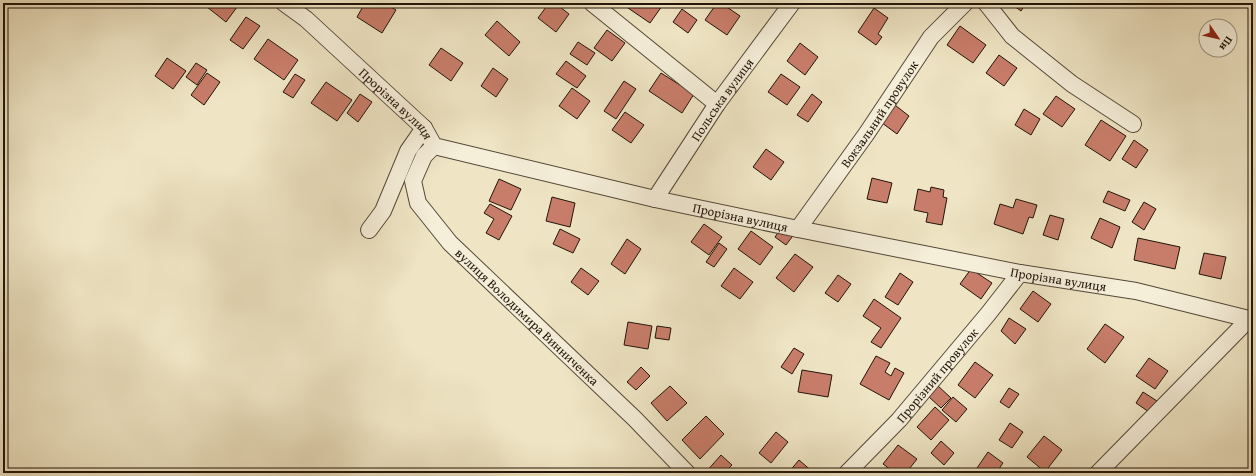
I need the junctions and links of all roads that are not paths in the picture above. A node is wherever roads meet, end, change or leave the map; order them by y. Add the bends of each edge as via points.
1 (284, 3) edge
2 (592, 3) edge
3 (792, 3) edge
4 (965, 3) edge
5 (986, 3) edge
6 (717, 104) junction
7 (1133, 124) dead end
8 (424, 128) junction
9 (434, 146) junction
10 (655, 199) junction
11 (798, 229) junction
12 (369, 230) dead end
13 (1020, 273) junction
14 (1251, 320) edge
15 (687, 473) edge
16 (847, 473) edge
17 (1098, 473) edge

1 - 8 street, Прорізна вулиця via 306,19
2 - 6 street
3 - 6 street, Польська вулиця
4 - 11 street, Вокзальний провулок via 931,37 867,133
5 - 7 street via 1012,36 1072,84
6 - 10 street, Польська вулиця
8 - 9 street, Прорізна вулиця
8 - 12 street via 408,151 383,211
9 - 10 street, Прорізна вулиця
9 - 15 street, вулиця Володимира Винниченка via 424,156 413,181 418,203 450,243 635,419
10 - 11 street, Прорізна вулиця
11 - 13 street, Прорізна вулиця
13 - 14 street, Прорізна вулиця via 1136,291
13 - 16 street, Прорізний провулок via 899,420
14 - 17 street

